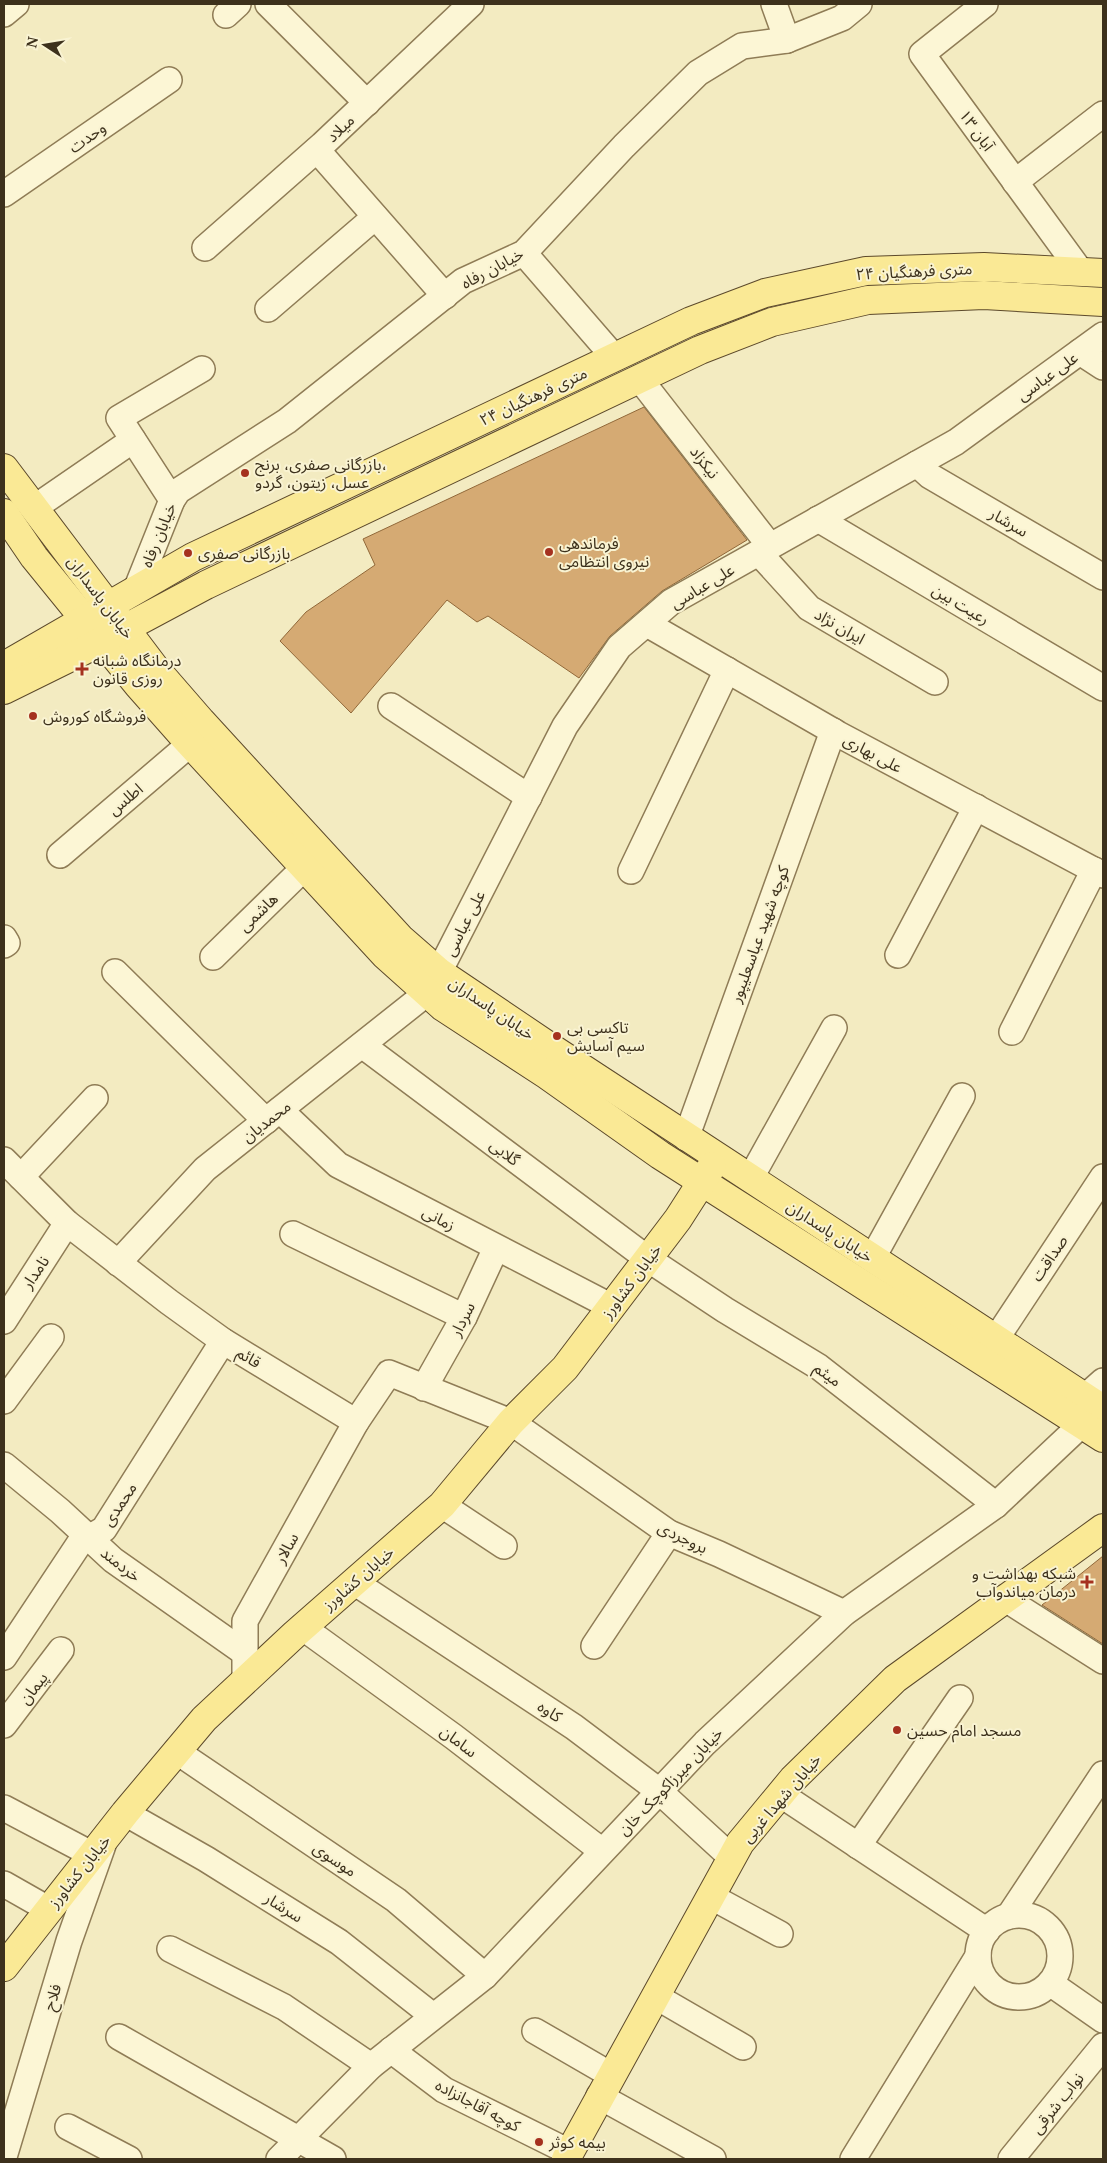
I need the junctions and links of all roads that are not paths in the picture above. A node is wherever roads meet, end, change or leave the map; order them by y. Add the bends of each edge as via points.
1 (16, 4) edge
2 (268, 4) edge
3 (471, 4) edge
4 (774, 4) edge
5 (859, 4) edge
6 (985, 4) edge
7 (4, 14) edge
8 (787, 40) junction
9 (169, 80) dead end
10 (367, 103) junction
11 (1103, 114) edge
12 (317, 150) junction
13 (1015, 182) junction
14 (4, 194) edge
15 (375, 216) junction
16 (205, 248) dead end
17 (524, 253) junction
18 (1092, 272) edge
19 (445, 296) junction
20 (1103, 302) edge
21 (268, 309) dead end
22 (1103, 335) edge
23 (1080, 352) junction
24 (614, 357) junction
25 (1103, 367) edge
26 (202, 369) dead end
27 (639, 378) junction
28 (133, 440) junction
29 (917, 464) junction
30 (4, 468) edge
31 (172, 500) junction
32 (34, 508) junction
33 (4, 513) edge
34 (818, 519) junction
35 (765, 550) junction
36 (1103, 577) edge
37 (136, 590) junction
38 (97, 613) junction
39 (647, 624) junction
40 (114, 635) junction
41 (4, 666) edge
42 (727, 670) junction
43 (934, 682) dead end
44 (1103, 688) edge
45 (4, 690) edge
46 (391, 706) dead end
47 (832, 731) junction
48 (190, 744) junction
49 (529, 797) junction
50 (976, 807) junction
51 (60, 855) dead end
52 (304, 868) junction
53 (631, 871) dead end
54 (1099, 873) edge
55 (4, 938) edge
56 (4, 945) edge
57 (898, 955) dead end
58 (213, 957) dead end
59 (115, 972) dead end
60 (433, 983) junction
61 (834, 1028) dead end
62 (1012, 1032) dead end
63 (362, 1045) junction
64 (962, 1096) dead end
65 (95, 1098) dead end
66 (273, 1116) junction
67 (686, 1138) junction
68 (718, 1158) junction
69 (12, 1168) edge
70 (1103, 1177) edge
71 (750, 1179) junction
72 (702, 1181) junction
73 (67, 1223) junction
74 (293, 1234) dead end
75 (496, 1248) junction
76 (648, 1259) junction
77 (872, 1259) junction
78 (118, 1263) junction
79 (612, 1307) junction
80 (464, 1317) junction
81 (4, 1321) edge
82 (51, 1337) dead end
83 (996, 1339) junction
84 (223, 1341) junction
85 (424, 1388) junction
86 (4, 1401) edge
87 (1095, 1410) edge
88 (356, 1422) junction
89 (511, 1422) junction
90 (4, 1465) edge
91 (442, 1505) junction
92 (996, 1505) junction
93 (1103, 1528) edge
94 (669, 1533) junction
95 (89, 1538) junction
96 (504, 1546) dead end
97 (354, 1582) junction
98 (1004, 1598) junction
99 (844, 1613) junction
100 (308, 1632) junction
101 (594, 1646) dead end
102 (61, 1650) dead end
103 (245, 1653) junction
104 (4, 1657) edge
105 (1103, 1662) edge
106 (245, 1680) junction
107 (960, 1698) dead end
108 (4, 1726) edge
109 (176, 1751) junction
110 (1103, 1774) edge
111 (659, 1791) junction
112 (780, 1794) junction
113 (4, 1808) edge
114 (125, 1813) junction
115 (858, 1846) junction
116 (99, 1847) junction
117 (602, 1851) junction
118 (732, 1858) junction
119 (4, 1884) edge
120 (710, 1896) junction
121 (48, 1909) junction
122 (1009, 1916) junction
123 (987, 1931) junction
124 (780, 1934) dead end
125 (170, 1949) dead end
126 (978, 1956) junction
127 (4, 1967) edge
128 (485, 1976) junction
129 (1050, 1983) junction
130 (655, 1996) junction
131 (433, 2016) junction
132 (1103, 2020) edge
133 (534, 2031) dead end
134 (118, 2037) dead end
135 (1103, 2046) edge
136 (743, 2047) dead end
137 (392, 2050) junction
138 (371, 2066) junction
139 (605, 2085) junction
140 (68, 2127) dead end
141 (299, 2142) junction
142 (567, 2156) edge
143 (4, 2157) edge
144 (129, 2159) edge
145 (279, 2159) edge
146 (333, 2159) edge
147 (713, 2159) edge
148 (853, 2159) edge
149 (1012, 2159) edge

1 - 7 street
2 - 10 street
3 - 10 street, میلاد
4 - 8 street
5 - 8 street, خیابان رفاه via 842,18
6 - 13 street, ۱۳ آبان via 922,54
8 - 17 street, خیابان رفاه via 742,46 698,73
9 - 14 street, وحدت
10 - 12 street, میلاد
11 - 13 street
12 - 15 street
12 - 16 street, میلاد
13 - 18 street, ۱۳ آبان
15 - 19 street
15 - 21 street
17 - 19 street, خیابان رفاه via 462,281
17 - 24 street
18 - 24 main road, ۲۴ متری فرهنگیان via 984,268 866,271 765,293 691,321
19 - 31 street, خیابان رفاه via 286,421 178,491
20 - 27 main road, ۲۴ متری فرهنگیان via 984,296 868,300 772,322
22 - 23 street, علی عباسی
23 - 25 street
23 - 29 street, علی عباسی via 956,442
24 - 37 main road, ۲۴ متری فرهنگیان via 193,557
26 - 28 street via 119,418
27 - 35 street, نیکزاد
27 - 40 main road, ۲۴ متری فرهنگیان via 206,585
28 - 31 street
28 - 32 street
29 - 34 street, علی عباسی
29 - 36 street, سرشار via 930,476
30 - 32 main road, خیابان پاسداران
31 - 37 street, خیابان رفاه
32 - 38 main road, خیابان پاسداران
33 - 38 main road, خیابان پاسداران via 34,557
34 - 35 street, علی عباسی
34 - 44 street, رعیت بین
35 - 39 street, علی عباسی via 672,602
35 - 43 street, ایران نژاد via 809,608
37 - 38 main road, ۲۴ متری فرهنگیان
38 - 40 main road, خیابان پاسداران
38 - 41 main road, ۲۴ متری فرهنگیان
39 - 42 street, علی بهاری
39 - 49 street, علی عباسی via 619,647 565,726
40 - 45 main road, ۲۴ متری فرهنگیان
40 - 48 main road, خیابان پاسداران
40 - 60 main road, خیابان پاسداران via 155,668 400,938
42 - 47 street, علی بهاری
42 - 53 street
46 - 49 street
47 - 50 street, علی بهاری
47 - 67 street, کوچه شهید عباسعلیپور
48 - 51 street, اطلس
48 - 52 main road, خیابان پاسداران
49 - 60 street, علی عباسی
50 - 54 street, علی بهاری
50 - 57 street
52 - 58 street, هاشمی
52 - 60 main road, خیابان پاسداران via 385,955
54 - 62 street
55 - 56 street via 7,943
59 - 66 street, زمانی
60 - 63 street, محمدیان
60 - 67 main road, خیابان پاسداران
60 - 72 main road, خیابان پاسداران via 443,1007
61 - 71 street
63 - 66 street, محمدیان
63 - 76 street, گلابی
64 - 77 street
65 - 69 street
66 - 75 street, زمانی via 338,1165
66 - 78 street, محمدیان via 205,1169
67 - 68 main road, خیابان پاسداران
68 - 71 main road, خیابان پاسداران
68 - 72 main road, خیابان کشاورز
69 - 73 street, قائم
70 - 83 street, صداقت
71 - 77 main road, خیابان پاسداران
72 - 76 main road, خیابان کشاورز
72 - 87 main road, خیابان پاسداران
73 - 78 street, قائم
73 - 81 street, نامدار
74 - 80 street
75 - 79 street, زمانی
75 - 80 street, سردار
76 - 79 main road, خیابان کشاورز
76 - 92 street, میثم via 819,1367
77 - 83 main road, خیابان پاسداران
78 - 84 street, قائم
79 - 89 main road, خیابان کشاورز via 565,1368
80 - 85 street, سردار
82 - 86 street
83 - 87 main road, خیابان پاسداران
84 - 88 street, قائم
84 - 95 street, محمدی via 104,1529
85 - 88 street via 389,1373
85 - 89 street
87 - 92 street, خیابان میرزاکوچک خان
88 - 103 street, سالار via 245,1621
89 - 91 main road, خیابان کشاورز
89 - 94 street, بروجردی
90 - 95 street, خردمند
91 - 96 street
91 - 97 main road, خیابان کشاورز
92 - 99 street, خیابان میرزاکوچک خان
93 - 98 main road, خیابان شهدا غربی
94 - 99 street, بروجردی
94 - 101 street
95 - 103 street, خردمند via 113,1560
95 - 104 street, محمدی via 79,1544
97 - 100 main road, خیابان کشاورز
97 - 111 street, کاوه via 574,1727
98 - 105 street
98 - 112 main road, خیابان شهدا غربی via 895,1679
99 - 111 street, خیابان میرزاکوچک خان via 705,1743
100 - 106 main road, خیابان کشاورز
100 - 117 street, سامان via 454,1737
102 - 108 street, پیمان
103 - 106 street, سالار
106 - 109 main road, خیابان کشاورز
107 - 115 street
109 - 114 main road, خیابان کشاورز
109 - 128 street, موسوی via 396,1900
110 - 122 street
111 - 117 street, خیابان میرزاکوچک خان
111 - 118 street, کاوه
112 - 115 street
112 - 118 main road, خیابان شهدا غربی via 740,1843
113 - 116 street
114 - 116 main road, خیابان کشاورز
114 - 131 street, سرشار via 339,1942
115 - 123 street
116 - 121 main road, خیابان کشاورز
116 - 143 street, فلاح
117 - 128 street, خیابان میرزاکوچک خان
118 - 120 main road, خیابان شهدا غربی
119 - 121 street
120 - 124 street
120 - 130 main road, خیابان شهدا غربی
121 - 127 main road, خیابان کشاورز
122 - 123 street
122 - 129 street via 1036,1918 1055,1937 1060,1950 1060,1964
123 - 126 street via 980,1943
125 - 138 street via 284,2007
126 - 129 street via 986,1981 1008,1996 1035,1994
126 - 148 street
128 - 131 street, خیابان میرزاکوچک خان
129 - 132 street
130 - 136 street
130 - 139 main road, خیابان شهدا غربی
131 - 137 street, خیابان میرزاکوچک خان
133 - 139 street
134 - 141 street
135 - 149 street, نواب شرقی
137 - 138 street, خیابان میرزاکوچک خان
137 - 142 street, کوچه آقاجانزاده via 444,2090
138 - 141 street, خیابان میرزاکوچک خان
139 - 142 main road, خیابان شهدا غربی
139 - 147 street
140 - 144 street
141 - 145 street, خیابان میرزاکوچک خان
141 - 146 street

